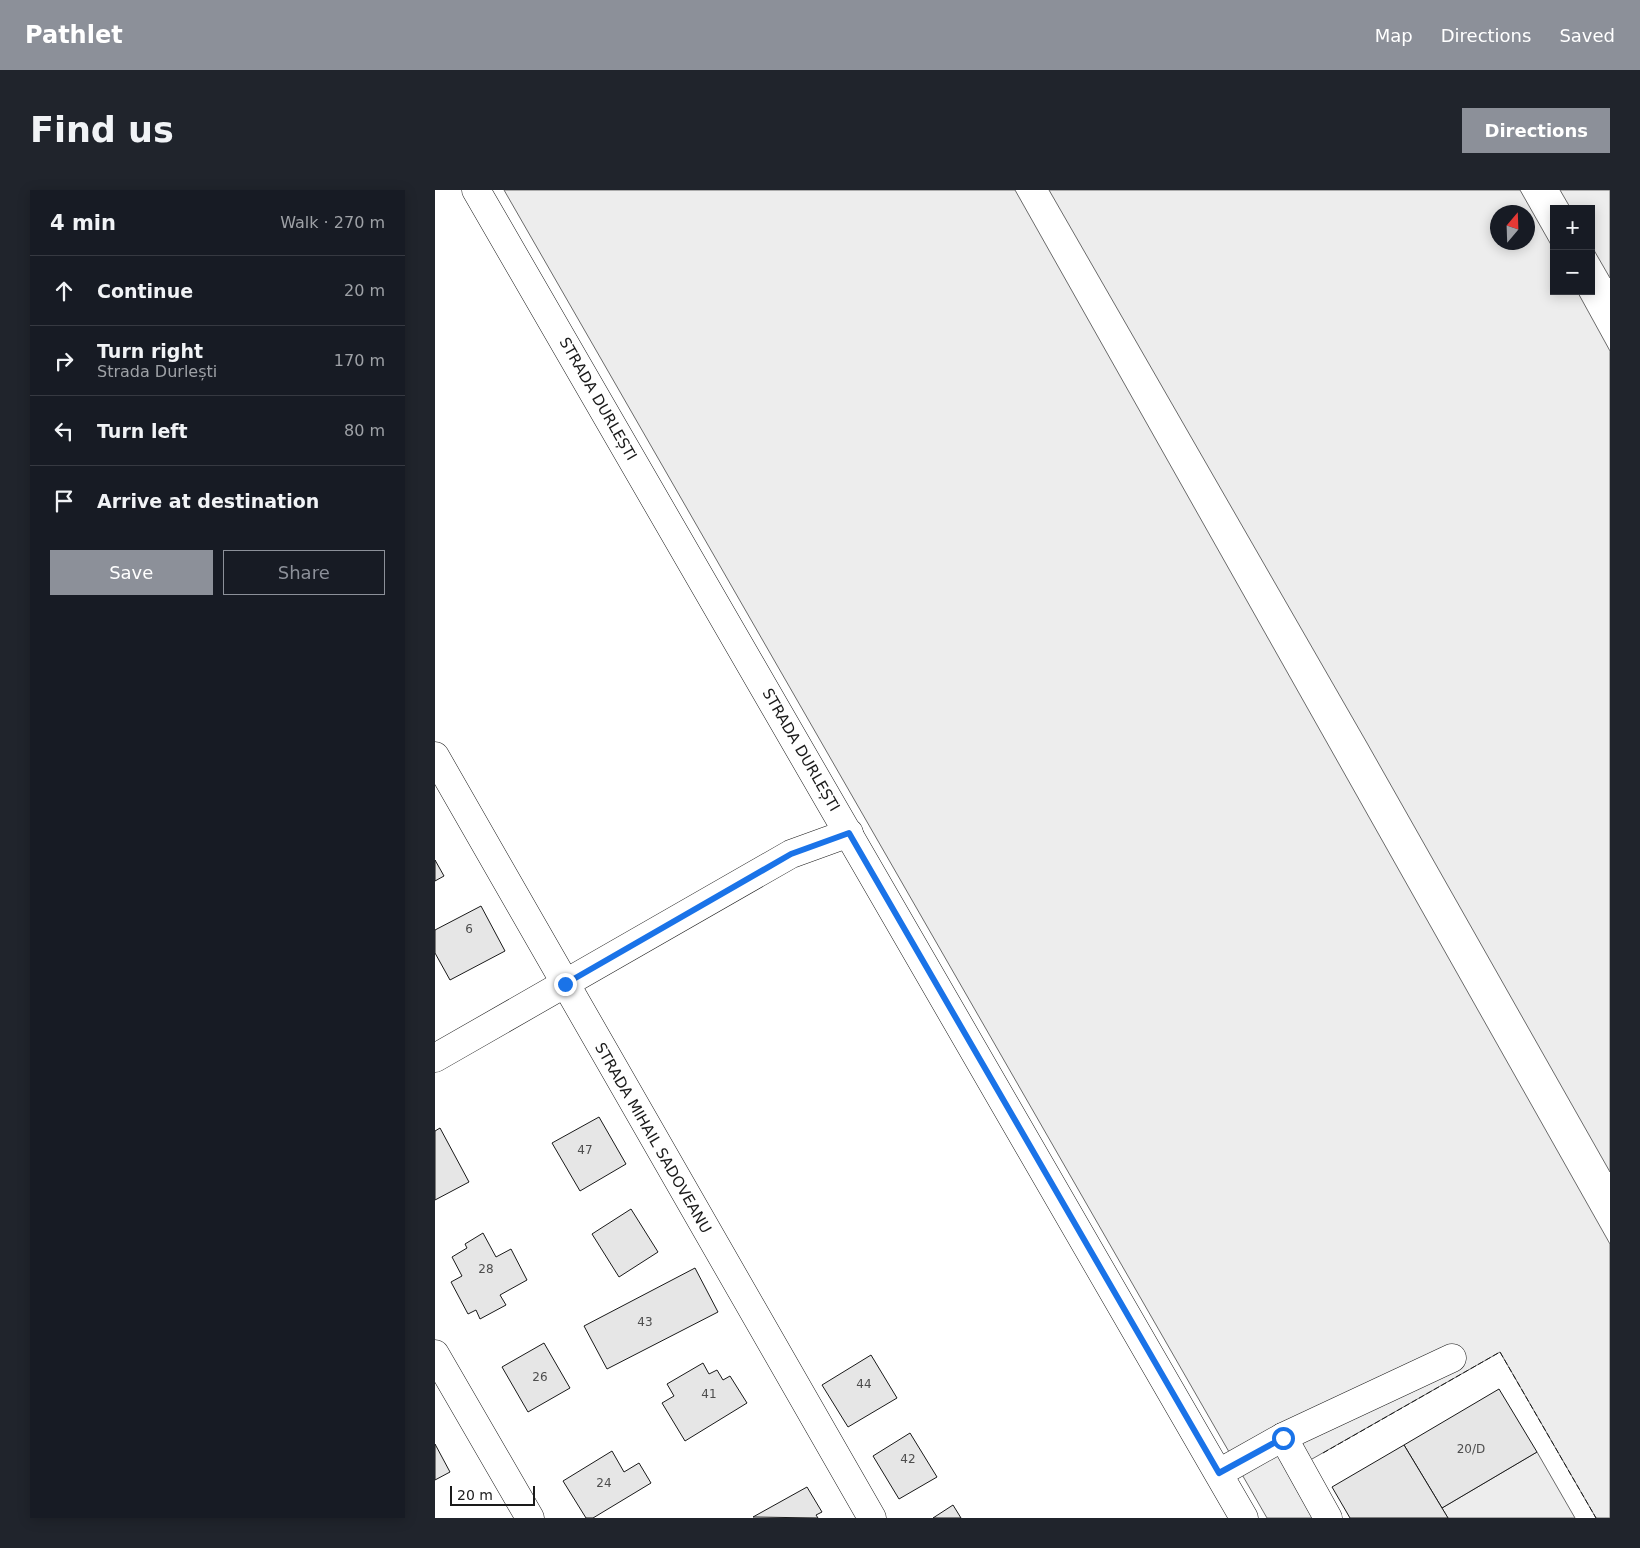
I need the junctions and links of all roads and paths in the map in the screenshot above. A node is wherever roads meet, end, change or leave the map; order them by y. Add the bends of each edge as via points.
1 (476, 190) edge
2 (435, 756) edge
3 (849, 833) junction
4 (565, 984) junction
5 (435, 1058) edge
6 (435, 1354) edge
7 (1452, 1358) dead end
8 (1283, 1438) junction
9 (1219, 1473) junction
10 (530, 1518) edge
11 (872, 1518) edge
12 (1244, 1518) edge
13 (1328, 1518) edge

1 - 3 street, STRADA DURLEȘTI
2 - 4 street, STRADA MIHAIL SADOVEANU
3 - 4 street via 791,854
3 - 9 street, STRADA DURLEȘTI
4 - 5 street
4 - 11 street, STRADA MIHAIL SADOVEANU
6 - 10 street
7 - 8 street
8 - 9 street
8 - 13 street
9 - 12 street, STRADA DURLEȘTI

